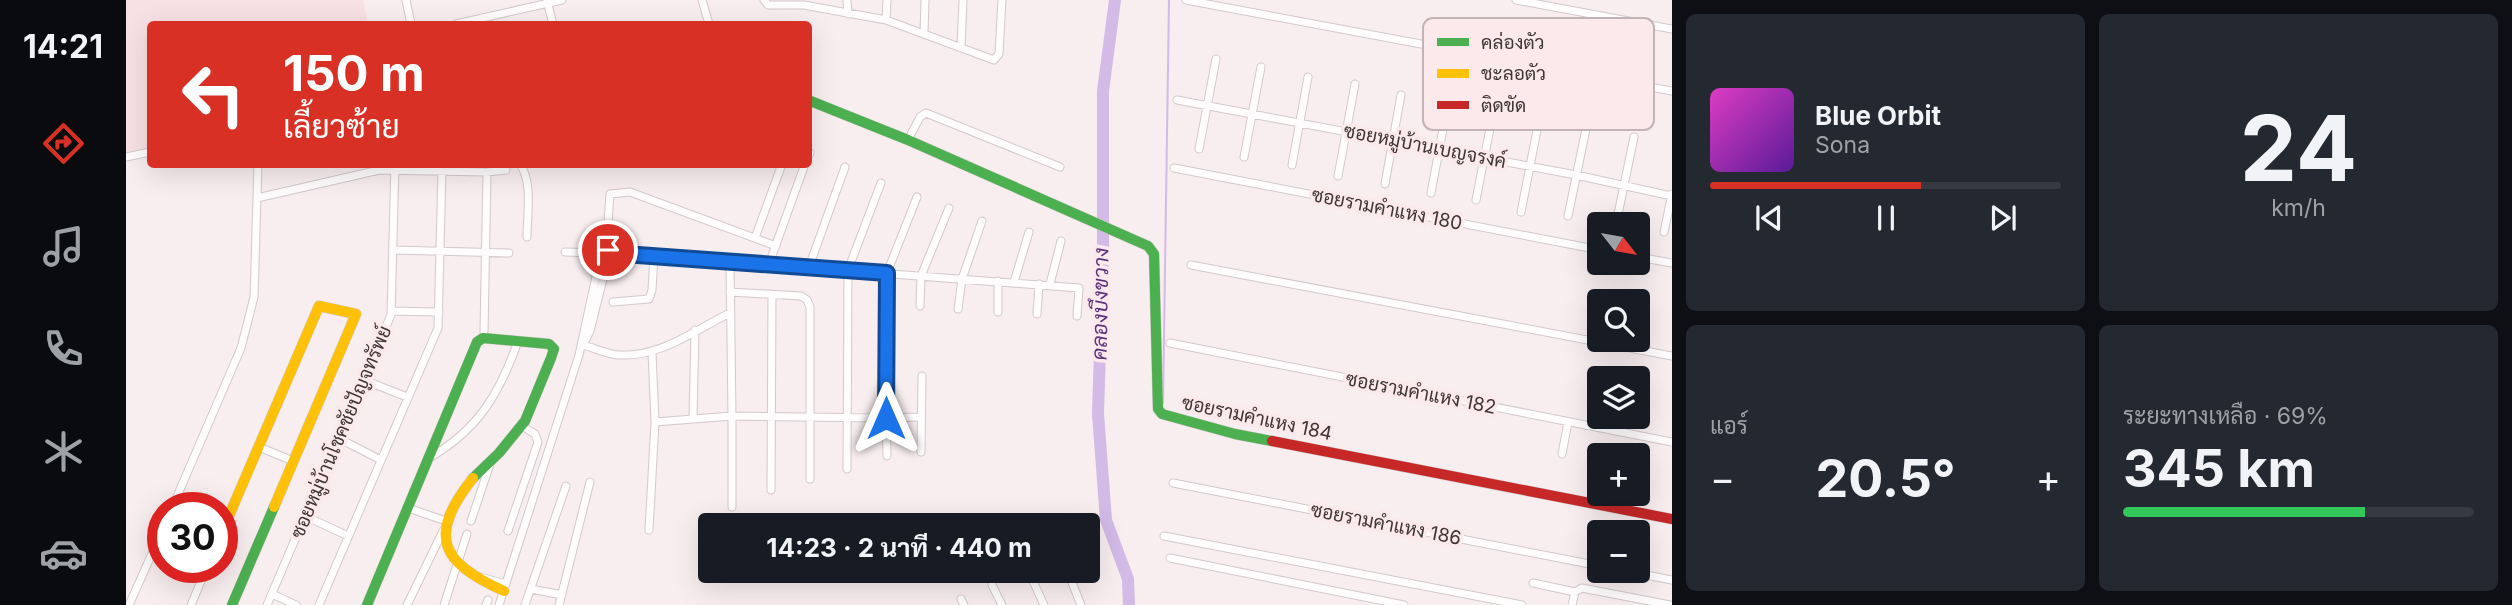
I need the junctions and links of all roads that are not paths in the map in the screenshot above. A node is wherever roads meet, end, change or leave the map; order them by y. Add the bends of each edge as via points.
1 (406, 0) edge
2 (562, 0) edge
3 (702, 0) edge
4 (764, 0) edge
5 (847, 0) edge
6 (887, 0) edge
7 (925, 0) edge
8 (963, 0) edge
9 (1002, 0) edge
10 (1191, 0) edge
11 (1516, 0) edge
12 (547, 2) edge
13 (804, 3) edge
14 (848, 13) junction
15 (1613, 18) edge
16 (886, 20) junction
17 (410, 21) edge
18 (468, 21) edge
19 (552, 21) edge
20 (708, 21) edge
21 (1654, 26) edge
22 (1672, 29) edge
23 (924, 33) junction
24 (1423, 44) edge
25 (961, 48) junction
26 (1216, 59) dead end
27 (1261, 67) dead end
28 (1308, 77) dead end
29 (1355, 84) dead end
30 (1654, 88) edge
31 (1672, 91) edge
32 (1401, 94) dead end
33 (1177, 100) dead end
34 (812, 102) edge
35 (1207, 106) junction
36 (1252, 114) junction
37 (1300, 122) junction
38 (1443, 130) edge
39 (1490, 130) edge
40 (1537, 130) edge
41 (1586, 130) edge
42 (1346, 132) junction
43 (1634, 137) dead end
44 (908, 140) junction
45 (1393, 140) junction
46 (1199, 149) dead end
47 (1439, 149) junction
48 (147, 153) edge
49 (126, 157) edge
50 (1244, 157) dead end
51 (1485, 158) junction
52 (1292, 165) dead end
53 (1530, 166) junction
54 (845, 167) dead end
55 (1060, 167) dead end
56 (258, 168) edge
57 (390, 168) edge
58 (395, 168) edge
59 (411, 168) edge
60 (523, 168) edge
61 (781, 168) edge
62 (804, 168) edge
63 (1174, 168) dead end
64 (442, 170) junction
65 (506, 170) dead end
66 (487, 172) junction
67 (1576, 174) junction
68 (1338, 176) dead end
69 (881, 183) dead end
70 (1385, 184) dead end
71 (1625, 185) junction
72 (1432, 193) dead end
73 (1672, 195) edge
74 (917, 197) dead end
75 (257, 198) junction
76 (1476, 200) dead end
77 (949, 208) dead end
78 (1521, 212) dead end
79 (1619, 212) edge
80 (1568, 216) dead end
81 (982, 221) dead end
82 (1029, 232) dead end
83 (1664, 232) dead end
84 (527, 237) dead end
85 (755, 238) junction
86 (1061, 241) dead end
87 (776, 246) junction
88 (1587, 247) edge
89 (393, 250) junction
90 (440, 251) junction
91 (486, 252) junction
92 (565, 252) dead end
93 (509, 253) dead end
94 (604, 255) junction
95 (654, 256) junction
96 (1650, 259) edge
97 (730, 261) junction
98 (1672, 263) edge
99 (769, 264) junction
100 (1191, 265) dead end
101 (809, 267) junction
102 (848, 270) junction
103 (887, 273) junction
104 (921, 276) junction
105 (962, 279) junction
106 (998, 281) junction
107 (1014, 282) junction
108 (1039, 284) junction
109 (1050, 284) junction
110 (730, 292) junction
111 (772, 295) junction
112 (594, 299) junction
113 (612, 303) dead end
114 (920, 306) dead end
115 (958, 309) dead end
116 (391, 311) junction
117 (998, 312) dead end
118 (439, 313) junction
119 (730, 313) junction
120 (1037, 314) dead end
121 (1077, 316) dead end
122 (695, 330) junction
123 (484, 332) dead end
124 (517, 341) junction
125 (1170, 343) dead end
126 (583, 345) junction
127 (652, 352) junction
128 (579, 355) junction
129 (1672, 356) edge
130 (922, 376) dead end
131 (364, 380) junction
132 (407, 397) junction
133 (733, 416) junction
134 (772, 416) junction
135 (809, 417) junction
136 (920, 417) junction
137 (847, 418) junction
138 (886, 418) junction
139 (693, 419) junction
140 (655, 422) junction
141 (1568, 422) junction
142 (522, 426) junction
143 (338, 438) junction
144 (1672, 442) edge
145 (258, 447) junction
146 (921, 452) dead end
147 (1562, 454) dead end
148 (887, 456) dead end
149 (429, 458) junction
150 (382, 460) junction
151 (293, 461) junction
152 (490, 463) junction
153 (847, 469) dead end
154 (810, 479) dead end
155 (590, 482) dead end
156 (1173, 483) dead end
157 (566, 486) dead end
158 (771, 490) dead end
159 (179, 492) edge
160 (238, 494) edge
161 (732, 507) dead end
162 (408, 508) junction
163 (305, 516) junction
164 (1672, 519) edge
165 (471, 521) dead end
166 (444, 526) junction
167 (649, 530) dead end
168 (508, 531) dead end
169 (467, 534) dead end
170 (1164, 536) dead end
171 (348, 537) junction
172 (1170, 558) dead end
173 (1587, 563) edge
174 (147, 565) edge
175 (457, 565) junction
176 (1650, 576) edge
177 (1672, 580) edge
178 (200, 583) edge
179 (1034, 583) edge
180 (1073, 583) edge
181 (1533, 583) dead end
182 (992, 585) dead end
183 (505, 587) junction
184 (531, 589) junction
185 (1575, 592) junction
186 (272, 594) junction
187 (562, 596) junction
188 (1481, 601) edge
189 (129, 605) edge
190 (191, 605) edge
191 (232, 605) edge
192 (267, 605) edge
193 (296, 605) edge
194 (319, 605) edge
195 (367, 605) edge
196 (407, 605) edge
197 (444, 605) edge
198 (499, 605) edge
199 (525, 605) edge
200 (559, 605) edge
201 (1002, 605) edge
202 (1044, 605) edge
203 (1082, 605) edge
204 (1404, 605) edge
205 (1522, 605) edge
206 (1572, 605) edge
207 (1670, 605) edge

1 - 17 street
2 - 12 street
3 - 20 street
4 - 13 street via 768,5
5 - 14 street
6 - 16 street
7 - 23 street
8 - 25 street
9 - 25 street via 997,59
10 - 24 street
11 - 15 street
12 - 18 street
12 - 19 street
13 - 14 street
14 - 16 street
16 - 23 street
21 - 22 street
23 - 25 street
26 - 35 street
27 - 36 street
28 - 37 street
29 - 42 street
30 - 31 street
32 - 45 street
33 - 35 street, ซอยหมู่บ้านเบญจรงค์
34 - 44 street, ซอยรามคำแหง 184
35 - 36 street, ซอยหมู่บ้านเบญจรงค์
35 - 46 street
36 - 37 street, ซอยหมู่บ้านเบญจรงค์
36 - 50 street
37 - 42 street, ซอยหมู่บ้านเบญจรงค์
37 - 52 street
38 - 47 street
39 - 51 street
40 - 53 street
41 - 67 street
42 - 45 street, ซอยหมู่บ้านเบญจรงค์
42 - 68 street
43 - 71 street
44 - 55 street via 926,113
44 - 164 street, ซอยรามคำแหง 184 via 1152,247 1156,393 1162,414 1235,434
45 - 47 street, ซอยหมู่บ้านเบญจรงค์
45 - 70 street
47 - 51 street, ซอยหมู่บ้านเบญจรงค์
47 - 72 street
48 - 49 street
51 - 53 street, ซอยหมู่บ้านเบญจรงค์
51 - 76 street
53 - 67 street, ซอยหมู่บ้านเบญจรงค์
53 - 78 street
54 - 101 street
56 - 75 street
57 - 75 street
58 - 89 street, ซอยหมู่บ้านโชคชัยปัญจทรัพย์
59 - 64 street
60 - 84 street
61 - 85 street
62 - 87 street
63 - 88 street, ซอยรามคำแหง 180
64 - 66 street
64 - 90 street
65 - 66 street
66 - 91 street
67 - 71 street, ซอยหมู่บ้านเบญจรงค์
67 - 80 street
69 - 102 street
71 - 73 street, ซอยหมู่บ้านเบญจรงค์
71 - 79 street
73 - 83 street
74 - 103 street
75 - 159 street via 254,296 241,348
77 - 104 street
81 - 105 street
82 - 107 street
85 - 87 street
85 - 94 street via 630,192 610,194
86 - 109 street
87 - 99 street
89 - 90 street
89 - 116 street, ซอยหมู่บ้านโชคชัยปัญจทรัพย์
90 - 91 street
90 - 118 street
91 - 93 street
91 - 123 street
92 - 94 street
94 - 95 street
94 - 112 street
95 - 97 street
95 - 113 street via 649,299
96 - 98 street
97 - 99 street
97 - 110 street
99 - 101 street
100 - 129 street
101 - 102 street
102 - 103 street
102 - 137 street
103 - 104 street
103 - 138 street
104 - 105 street
104 - 114 street
105 - 106 street
105 - 115 street
106 - 107 street
106 - 117 street
107 - 108 street
108 - 109 street
108 - 120 street
109 - 121 street via 1079,288
110 - 111 street
110 - 119 street
111 - 134 street
111 - 135 street via 801,296 810,307
112 - 126 street via 590,331
112 - 128 street
116 - 118 street
116 - 131 street, ซอยหมู่บ้านโชคชัยปัญจทรัพย์
118 - 132 street via 438,327
119 - 122 street
119 - 133 street
122 - 127 street
122 - 139 street
124 - 142 street via 549,344 554,349
124 - 149 street via 507,372 481,416
124 - 149 street via 479,339
125 - 141 street, ซอยรามคำแหง 182
126 - 127 street via 618,355
126 - 128 street
127 - 140 street
128 - 183 street
130 - 136 street
131 - 132 street
131 - 143 street, ซอยหมู่บ้านโชคชัยปัญจทรัพย์
132 - 150 street
133 - 134 street
133 - 139 street
133 - 161 street
134 - 135 street
134 - 158 street
135 - 137 street
135 - 154 street
136 - 138 street
136 - 146 street
137 - 138 street
137 - 153 street
138 - 148 street
139 - 140 street
140 - 167 street
141 - 144 street, ซอยรามคำแหง 182
141 - 147 street
142 - 152 street
142 - 168 street via 535,434 538,442
143 - 150 street
143 - 163 street, ซอยหมู่บ้านโชคชัยปัญจทรัพย์
145 - 151 street
145 - 151 street via 319,306 356,314
145 - 160 street
149 - 162 street
150 - 171 street
151 - 191 street
152 - 165 street
152 - 166 street via 466,486
155 - 187 street
156 - 173 street, ซอยรามคำแหง 186
157 - 184 street
162 - 166 street
162 - 195 street
163 - 171 street
163 - 186 street, ซอยหมู่บ้านโชคชัยปัญจทรัพย์
166 - 175 street via 449,555
166 - 196 street
169 - 175 street
170 - 188 street
171 - 194 street
172 - 204 street
174 - 189 street
175 - 183 street via 482,582
175 - 197 street
176 - 177 street
178 - 190 street
179 - 202 street
180 - 203 street
181 - 185 street
182 - 201 street
183 - 198 street
184 - 187 street
184 - 199 street
185 - 206 street
185 - 207 street via 1582,588
186 - 192 street, ซอยหมู่บ้านโชคชัยปัญจทรัพย์
186 - 193 street
187 - 200 street
188 - 205 street

